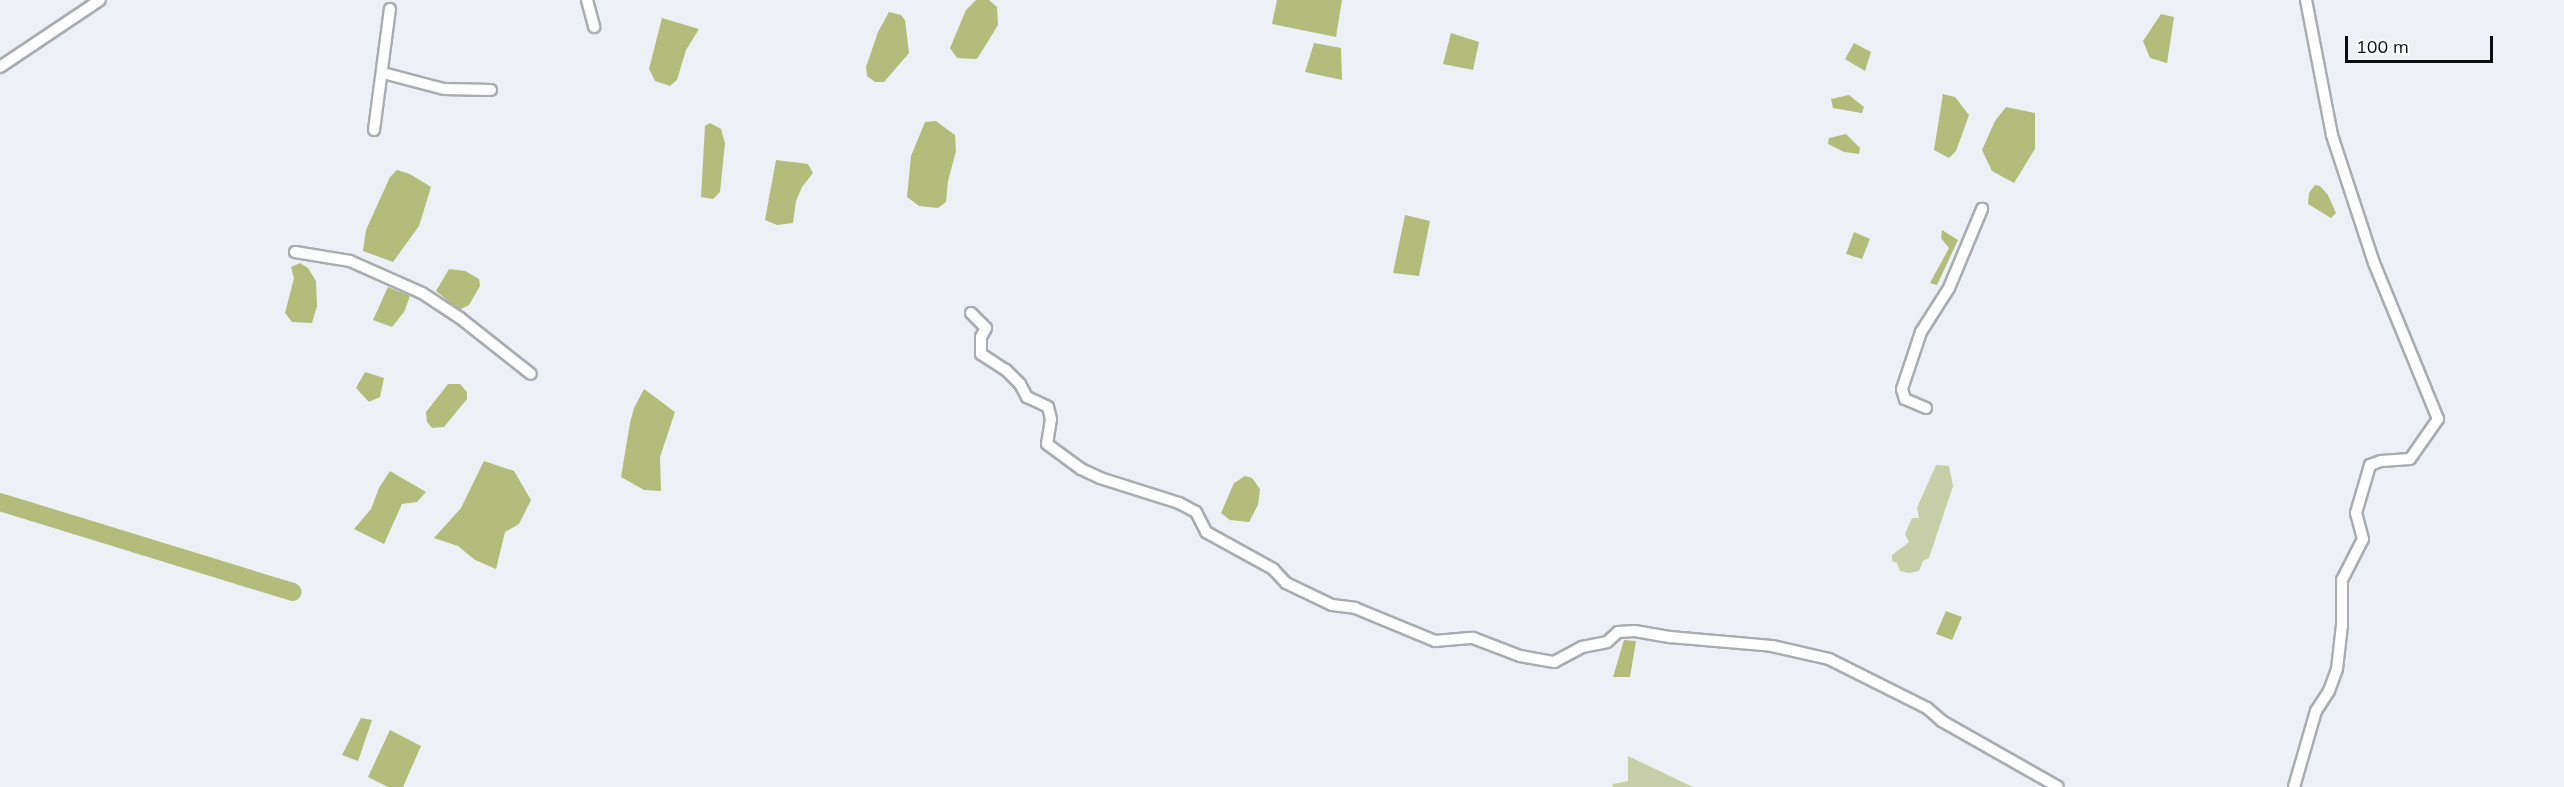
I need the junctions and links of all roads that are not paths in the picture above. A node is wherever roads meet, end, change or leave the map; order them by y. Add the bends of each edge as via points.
1 (100, 0) edge
2 (587, 0) edge
3 (2306, 0) edge
4 (390, 9) dead end
5 (594, 27) dead end
6 (0, 67) edge
7 (383, 73) junction
8 (491, 90) dead end
9 (374, 129) dead end
10 (1982, 209) dead end
11 (294, 252) dead end
12 (971, 313) dead end
13 (531, 374) dead end
14 (1926, 408) dead end
15 (2058, 787) edge
16 (2294, 787) edge

1 - 6 street
2 - 5 street
3 - 16 street via 2332,135 2374,263 2438,418 2410,459 2370,465 2356,513 2363,539 2342,580 2337,669 2316,711
4 - 7 street
7 - 8 street via 444,89
7 - 9 street
10 - 14 street via 1949,288 1921,332 1902,388 1905,399
11 - 13 street via 350,261 422,293
12 - 15 street via 986,328 981,338 981,354 1006,370 1027,397 1048,408 1051,419 1047,444 1100,478 1196,512 1206,532 1273,569 1286,583 1332,605 1355,608 1435,641 1473,638 1520,656 1554,662 1582,647 1607,642 1618,632 1772,646 1829,659 1927,708 1942,721

